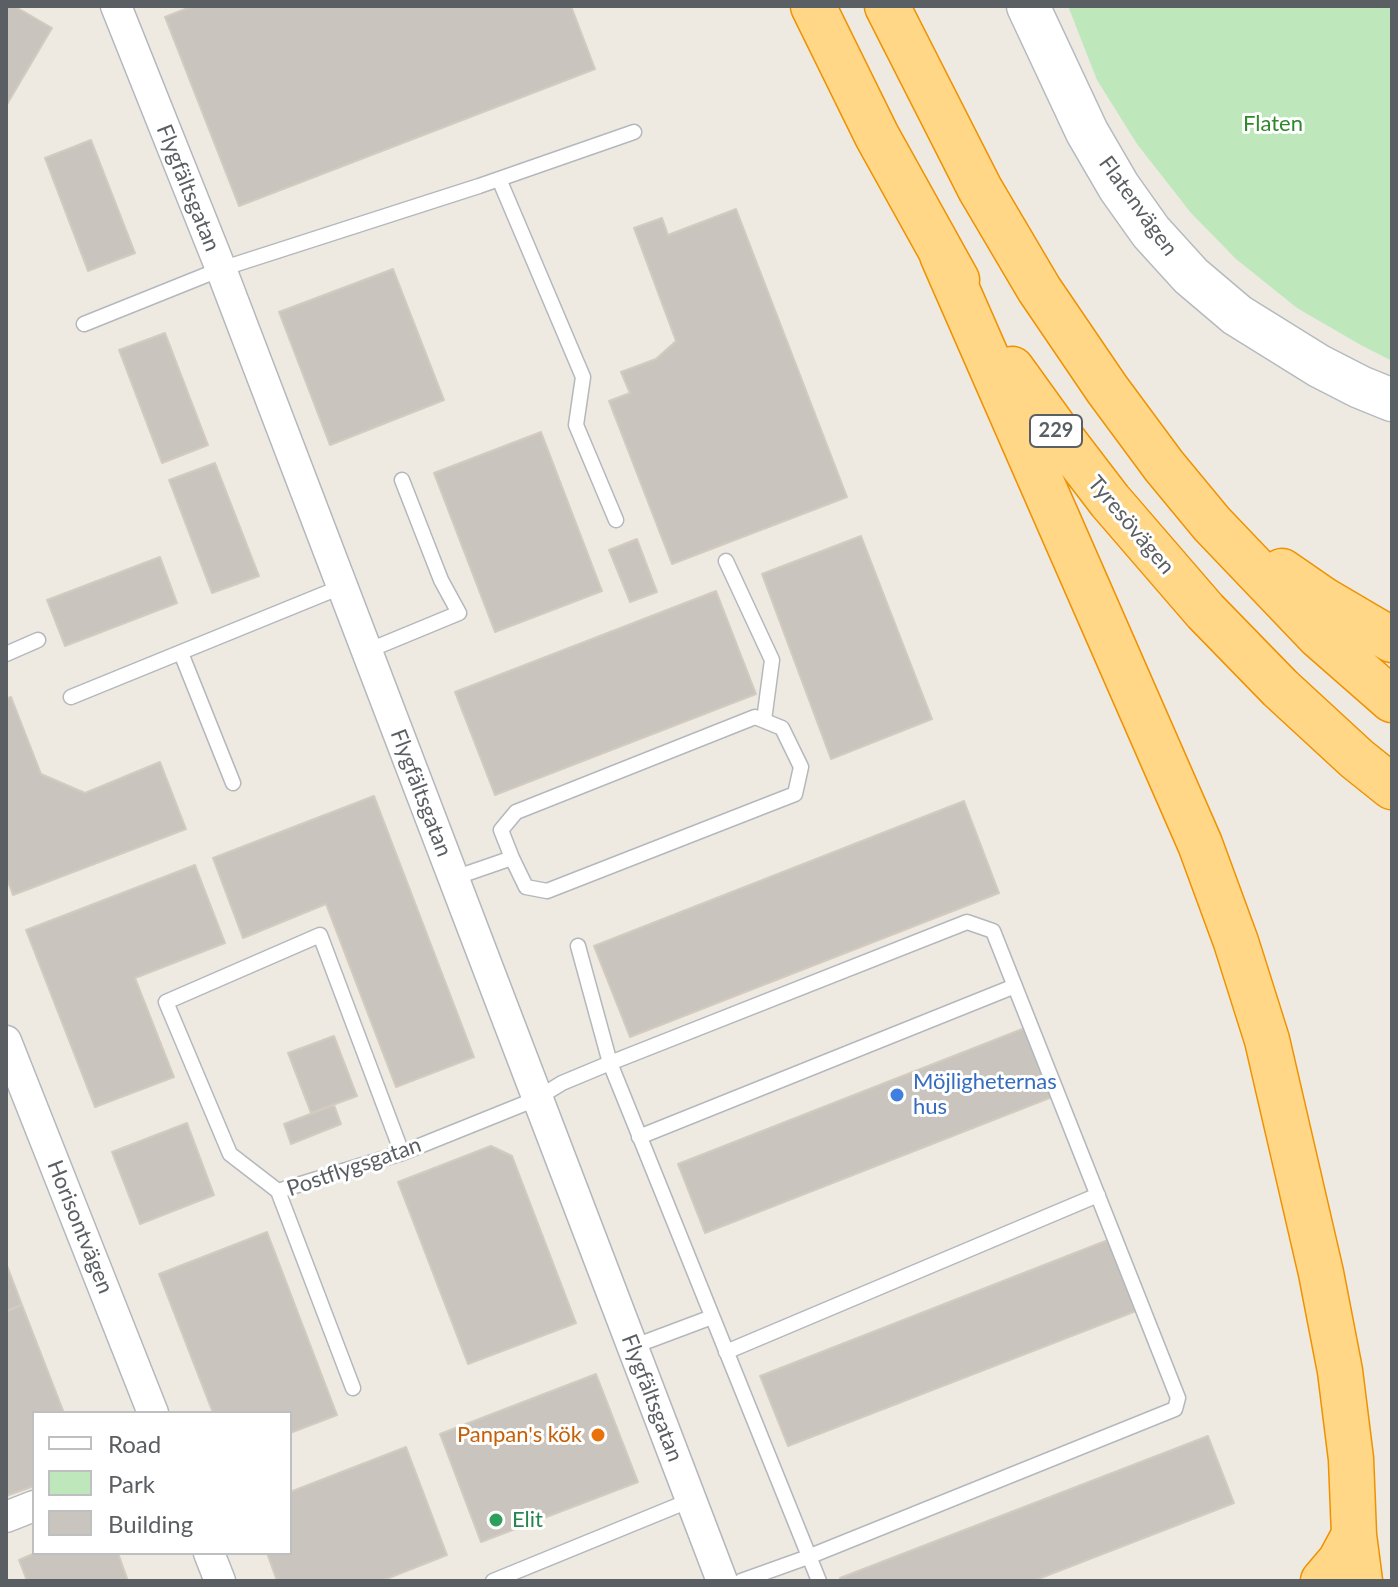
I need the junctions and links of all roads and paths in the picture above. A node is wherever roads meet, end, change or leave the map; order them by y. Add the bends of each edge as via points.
1 (116, 6) edge
2 (813, 6) edge
3 (887, 6) edge
4 (1028, 6) edge
5 (634, 132) dead end
6 (499, 179) junction
7 (942, 255) junction
8 (221, 269) junction
9 (84, 324) dead end
10 (1392, 400) edge
11 (402, 480) dead end
12 (616, 520) dead end
13 (1212, 524) junction
14 (726, 561) dead end
15 (341, 587) junction
16 (38, 640) dead end
17 (1392, 640) edge
18 (367, 651) junction
19 (181, 653) junction
20 (6, 654) edge
21 (71, 697) dead end
22 (1392, 700) edge
23 (764, 720) junction
24 (233, 783) dead end
25 (1392, 787) edge
26 (512, 858) junction
27 (454, 878) junction
28 (578, 946) dead end
29 (1015, 986) junction
30 (6, 1041) edge
31 (610, 1063) junction
32 (536, 1099) junction
33 (639, 1137) junction
34 (402, 1153) junction
35 (278, 1191) junction
36 (1098, 1195) junction
37 (712, 1317) junction
38 (632, 1347) junction
39 (726, 1352) junction
40 (353, 1388) dead end
41 (152, 1411) edge
42 (691, 1500) junction
43 (32, 1507) edge
44 (6, 1517) edge
45 (1354, 1535) junction
46 (210, 1555) edge
47 (808, 1557) junction
48 (220, 1581) edge
49 (493, 1581) edge
50 (722, 1581) edge
51 (741, 1581) edge
52 (819, 1581) edge
53 (1323, 1581) edge
54 (1360, 1581) edge

1 - 8 street, Flygfältsgatan
2 - 7 highway, Tyresövägen / 229
3 - 13 highway via 980,189 1039,289 1116,402
4 - 10 street, Flatenvägen via 1119,187 1191,276 1237,315 1319,366
5 - 6 lane
6 - 8 lane
6 - 12 lane via 583,377 576,425
7 - 25 highway, Tyresövägen / 229 via 1016,376 1110,501 1269,677
7 - 45 highway via 1200,844 1240,956 1267,1040 1321,1273 1340,1371
8 - 9 lane
8 - 15 street, Flygfältsgatan
11 - 18 lane via 459,613
13 - 17 highway
13 - 22 highway via 1319,636
14 - 23 lane via 772,660
15 - 18 street, Flygfältsgatan
15 - 19 lane
16 - 20 lane
18 - 27 street, Flygfältsgatan
19 - 21 lane
19 - 24 lane
23 - 26 lane via 755,717 516,812 501,830
23 - 26 lane via 782,728 801,767 795,794 547,891 526,887
26 - 27 lane
27 - 32 street, Flygfältsgatan
28 - 31 lane
29 - 31 lane, Postflygsgatan via 993,931 967,922
29 - 33 lane
29 - 36 lane, Postflygsgatan
30 - 41 street, Horisontvägen
31 - 32 lane, Postflygsgatan
31 - 33 lane
32 - 34 lane, Postflygsgatan
32 - 38 street, Flygfältsgatan
33 - 37 lane
34 - 35 lane, Postflygsgatan
34 - 35 lane via 320,935 166,1002 230,1154
35 - 40 lane, Postflygsgatan
36 - 39 lane
36 - 47 lane, Postflygsgatan via 1178,1398 1175,1409
37 - 38 lane
37 - 39 lane
38 - 42 street, Flygfältsgatan
39 - 47 lane
42 - 49 lane
42 - 50 street, Flygfältsgatan
43 - 44 street
45 - 53 highway
45 - 54 highway
46 - 48 street
47 - 51 lane
47 - 52 lane

